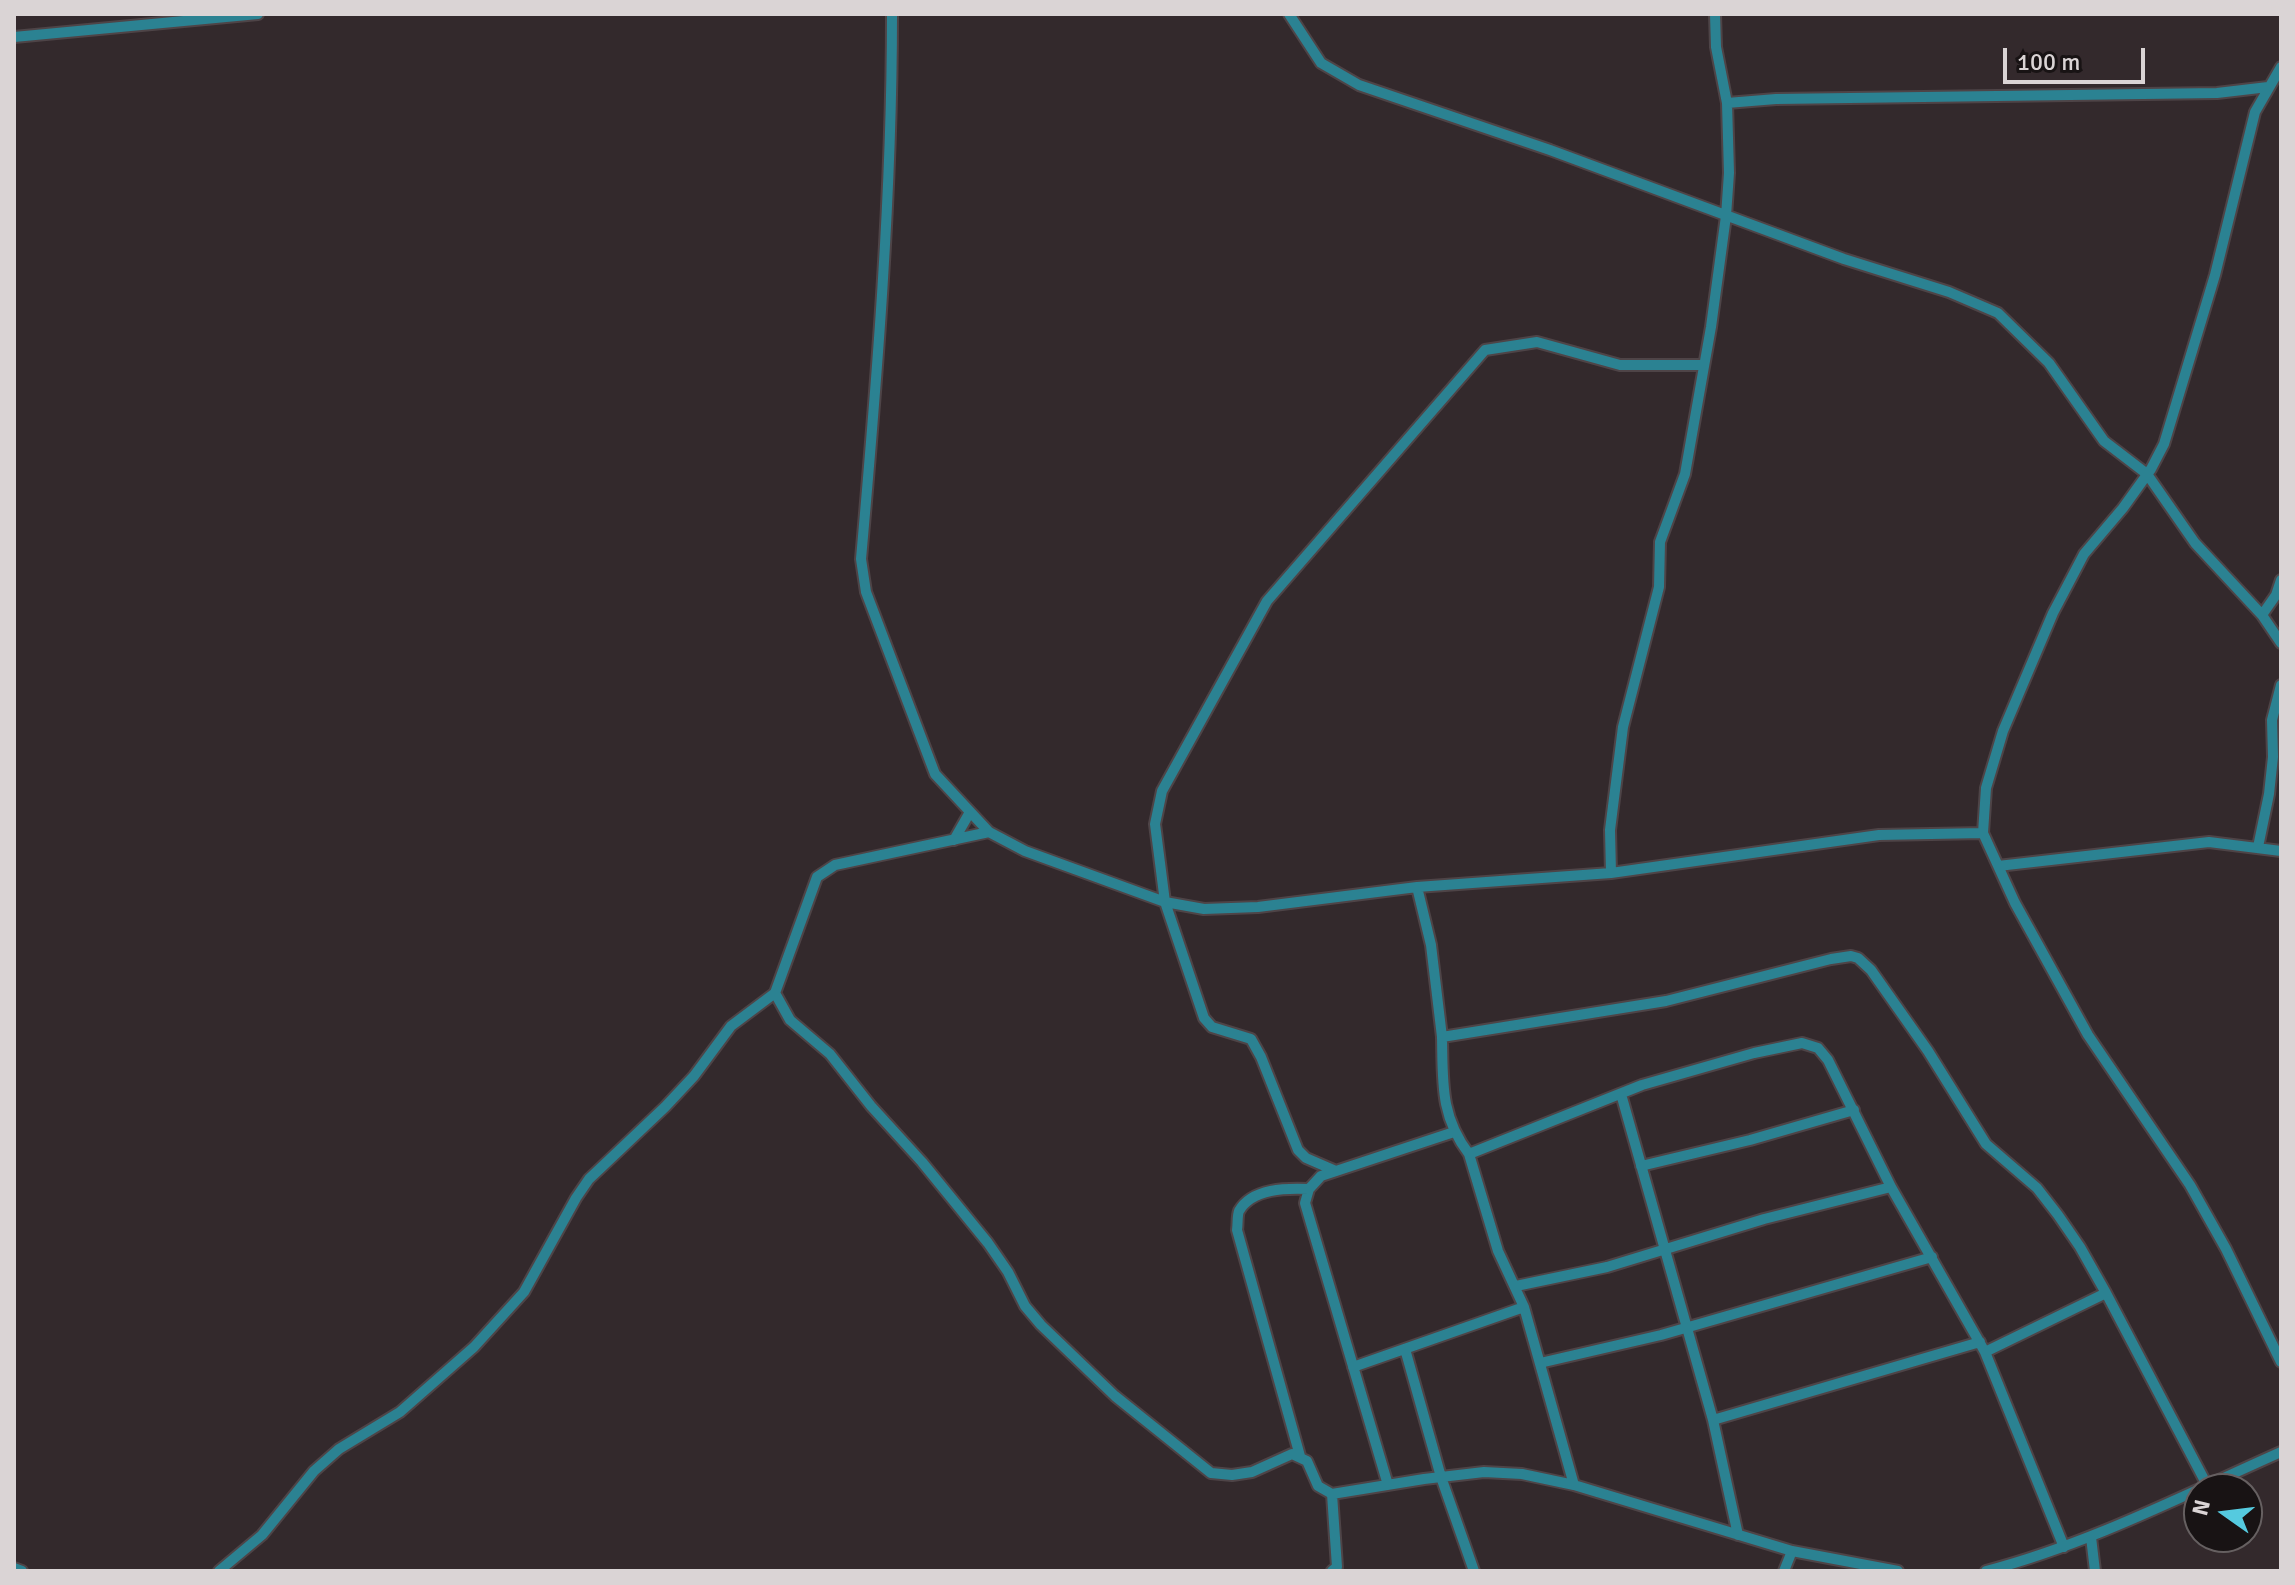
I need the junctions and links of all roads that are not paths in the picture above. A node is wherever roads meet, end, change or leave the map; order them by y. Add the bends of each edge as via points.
1 (258, 14) edge
2 (892, 14) edge
3 (1289, 14) edge
4 (1715, 14) edge
5 (14, 37) edge
6 (2281, 67) edge
7 (2268, 87) junction
8 (1727, 103) junction
9 (1726, 216) junction
10 (1704, 365) junction
11 (2147, 474) junction
12 (2281, 580) edge
13 (2262, 615) junction
14 (2281, 643) edge
15 (2281, 685) edge
16 (970, 812) junction
17 (989, 832) junction
18 (1983, 833) junction
19 (954, 840) junction
20 (2258, 847) junction
21 (2281, 851) edge
22 (1998, 866) junction
23 (1611, 873) junction
24 (1417, 887) junction
25 (1165, 902) junction
26 (775, 993) junction
27 (1442, 1037) junction
28 (1621, 1094) junction
29 (1854, 1110) junction
30 (1454, 1132) junction
31 (1469, 1154) junction
32 (1641, 1166) junction
33 (1336, 1171) junction
34 (1891, 1187) junction
35 (1309, 1189) junction
36 (1665, 1251) junction
37 (1932, 1257) junction
38 (1516, 1286) junction
39 (2106, 1293) junction
40 (1524, 1307) junction
41 (1685, 1328) junction
42 (1982, 1347) junction
43 (1405, 1349) junction
44 (2281, 1361) edge
45 (1540, 1363) junction
46 (1353, 1367) junction
47 (1713, 1420) junction
48 (2281, 1452) edge
49 (1300, 1456) junction
50 (2201, 1473) edge
51 (2234, 1473) edge
52 (1441, 1477) junction
53 (1388, 1485) junction
54 (1574, 1485) junction
55 (1332, 1494) junction
56 (2183, 1496) edge
57 (1738, 1535) junction
58 (2091, 1537) junction
59 (2064, 1547) junction
60 (1792, 1551) junction
61 (14, 1568) edge
62 (22, 1571) edge
63 (219, 1571) edge
64 (1332, 1571) edge
65 (1474, 1571) edge
66 (1784, 1571) edge
67 (1898, 1571) edge
68 (1986, 1571) edge
69 (2095, 1571) edge

1 - 5 street
2 - 16 street via 881,329 861,559 866,592 935,774
3 - 9 street via 1321,63 1359,85
4 - 8 street
6 - 7 street
7 - 8 street via 2217,93
7 - 11 street via 2255,112 2188,371 2164,444
8 - 9 street
9 - 10 street
9 - 11 street via 1998,313 2049,363 2104,441
10 - 23 street via 1685,474 1660,542 1657,598 1623,727 1610,830
10 - 25 street via 1620,365 1537,342 1485,350 1267,601 1162,791 1155,824
11 - 13 street via 2195,543
11 - 18 street via 2084,554 2053,613 2003,731 1986,788
12 - 13 street
13 - 14 street
15 - 20 street
16 - 17 street
16 - 19 street
17 - 19 street
17 - 25 street via 1025,851
18 - 22 street
18 - 23 street via 1879,835
19 - 26 street via 825,870 817,877
20 - 21 street
20 - 22 street via 2209,842
22 - 44 street via 2088,1035 2190,1185
23 - 24 street
24 - 25 street via 1258,907 1204,909
24 - 27 street via 1431,945
25 - 33 street via 1204,1018 1212,1027 1251,1039 1298,1150
26 - 49 street via 790,1020 830,1054 988,1243 1041,1325 1115,1396 1211,1473 1252,1472 1292,1454
26 - 63 street via 731,1026 694,1076 589,1179 524,1292 474,1347 400,1412 339,1449 262,1535
27 - 30 street via 1446,1113
27 - 39 street via 1666,1001 1831,959 1858,958 1928,1051 1986,1144 2037,1188 2058,1215
28 - 29 street via 1802,1043 1818,1048 1828,1060
28 - 31 street
28 - 32 street
29 - 32 street
29 - 34 street
30 - 31 street
30 - 33 street
31 - 38 street via 1498,1251
32 - 36 street
33 - 35 street via 1321,1176
34 - 36 street
34 - 37 street
35 - 46 street via 1305,1203
35 - 49 street via 1287,1188 1250,1200 1238,1212 1237,1230
36 - 38 street
36 - 41 street
37 - 41 street
37 - 42 street
38 - 40 street
39 - 42 street
39 - 50 street
40 - 43 street
40 - 45 street
41 - 45 street
41 - 47 street
42 - 47 street
42 - 59 street
43 - 46 street
43 - 52 street
45 - 54 street
46 - 53 street
47 - 57 street
48 - 51 street
49 - 55 street via 1318,1486
52 - 53 street
52 - 54 street via 1509,1473
52 - 65 street
53 - 55 street
54 - 57 street
55 - 64 street via 1337,1552
56 - 58 street
57 - 60 street
58 - 59 street
58 - 69 street
59 - 68 street
60 - 66 street
60 - 67 street
61 - 62 street

